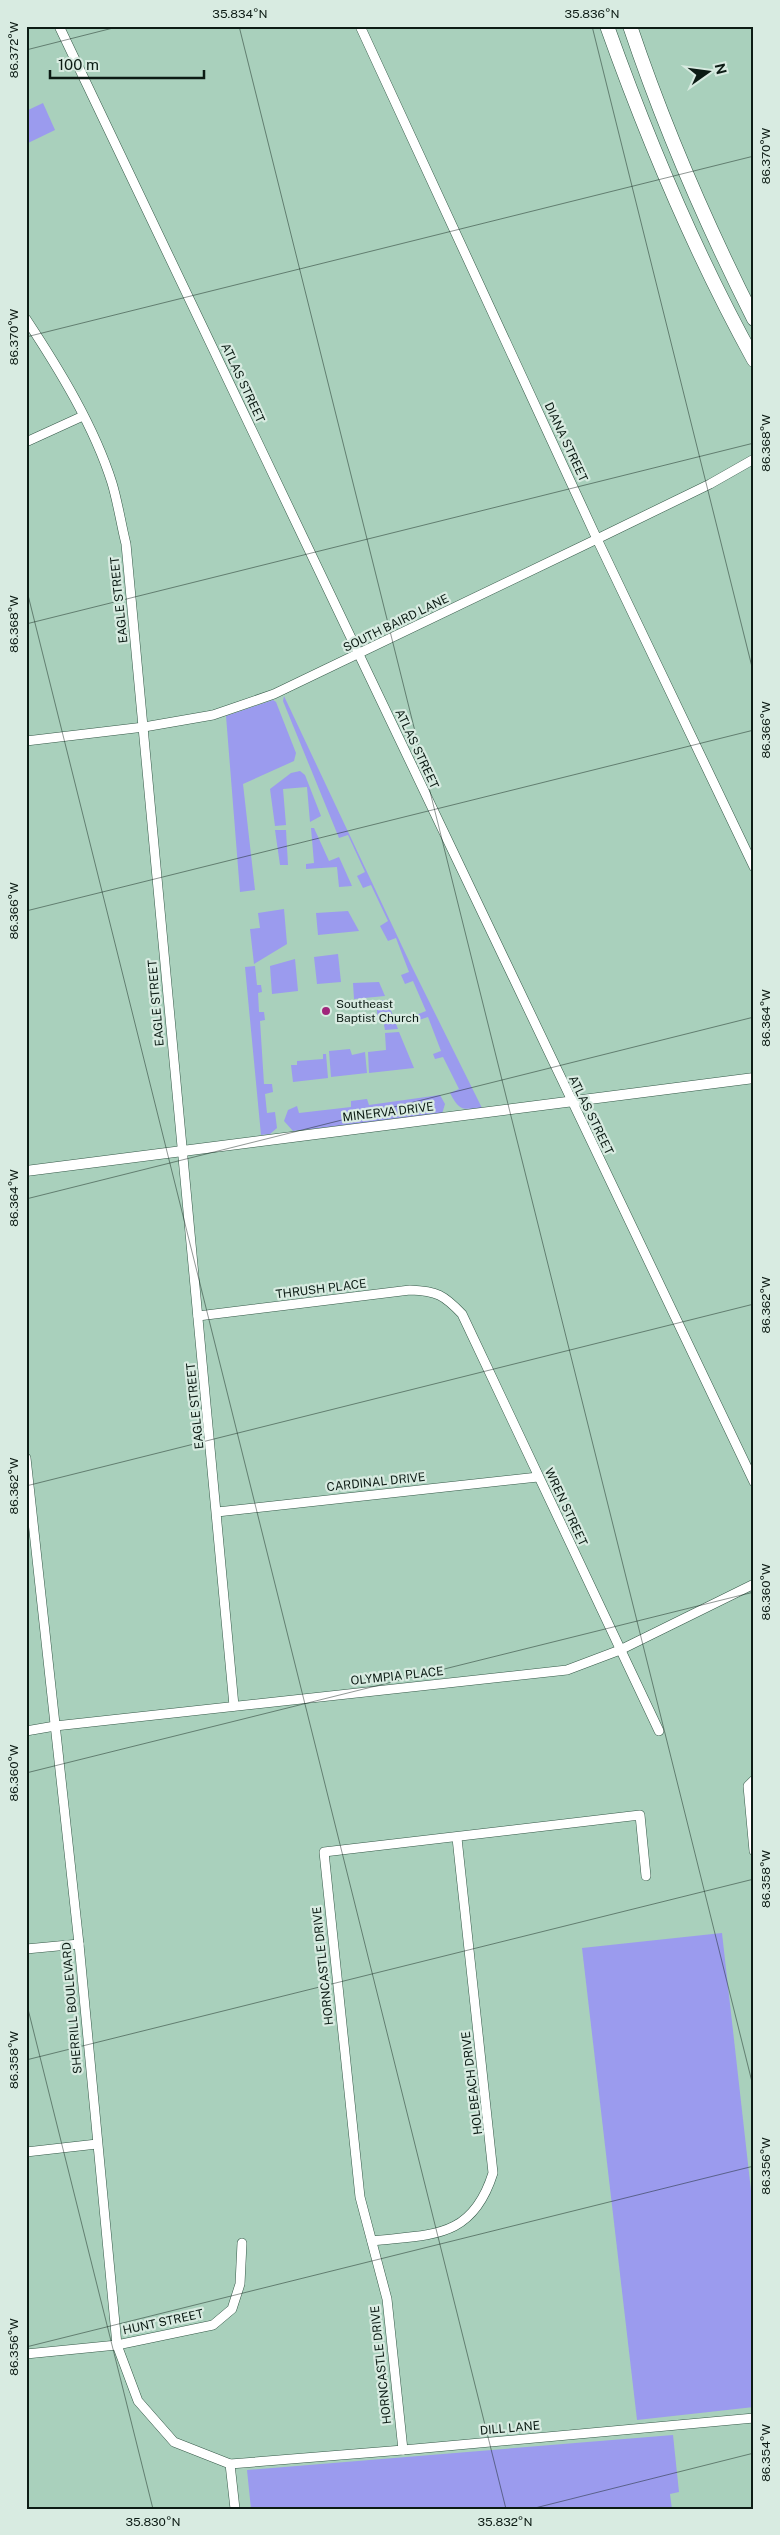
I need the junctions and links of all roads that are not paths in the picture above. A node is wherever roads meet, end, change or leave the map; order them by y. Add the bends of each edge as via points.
1 (59, 26) edge
2 (360, 26) edge
3 (607, 26) edge
4 (630, 26) edge
5 (26, 319) edge
6 (754, 319) edge
7 (754, 360) edge
8 (83, 416) junction
9 (26, 442) edge
10 (754, 459) edge
11 (597, 539) junction
12 (358, 655) junction
13 (144, 727) junction
14 (26, 741) edge
15 (754, 867) edge
16 (754, 1078) edge
17 (571, 1102) junction
18 (182, 1150) junction
19 (26, 1171) edge
20 (446, 1297) joint
21 (198, 1316) junction
22 (26, 1458) edge
23 (538, 1477) junction
24 (754, 1482) edge
25 (217, 1512) junction
26 (754, 1584) edge
27 (620, 1650) junction
28 (234, 1706) junction
29 (55, 1726) junction
30 (26, 1731) edge
31 (659, 1731) dead end
32 (754, 1780) edge
33 (456, 1838) junction
34 (754, 1851) edge
35 (646, 1876) dead end
36 (79, 1944) junction
37 (26, 1949) edge
38 (97, 2144) junction
39 (26, 2152) edge
40 (372, 2241) junction
41 (242, 2244) dead end
42 (117, 2345) junction
43 (26, 2354) edge
44 (754, 2418) edge
45 (403, 2450) junction
46 (269, 2462) joint
47 (230, 2464) junction
48 (235, 2509) edge

1 - 12 street, ATLAS STREET
2 - 11 street, DIANA STREET
3 - 7 main road via 640,117 690,234
4 - 6 main road via 679,158
5 - 8 street, EAGLE STREET
8 - 9 street
8 - 13 street, EAGLE STREET via 112,483 126,544
10 - 11 street, SOUTH BAIRD LANE
11 - 12 street, SOUTH BAIRD LANE
11 - 15 street, DIANA STREET
12 - 13 street, SOUTH BAIRD LANE via 274,694 213,715
12 - 17 street, ATLAS STREET
13 - 14 street, SOUTH BAIRD LANE
13 - 18 street, EAGLE STREET
16 - 17 street, MINERVA DRIVE
17 - 18 street, MINERVA DRIVE
17 - 24 street, ATLAS STREET
18 - 19 street, MINERVA DRIVE
18 - 21 street, EAGLE STREET
20 - 21 street, THRUSH PLACE via 429,1291 410,1290
20 - 23 street, WREN STREET via 462,1314
21 - 25 street, EAGLE STREET
22 - 29 street, SHERRILL BOULEVARD
23 - 25 street, CARDINAL DRIVE
23 - 27 street, WREN STREET
25 - 28 street, EAGLE STREET
26 - 27 street, OLYMPIA PLACE
27 - 28 street, OLYMPIA PLACE via 567,1670
27 - 31 street, WREN STREET
28 - 29 street, OLYMPIA PLACE
29 - 30 street, OLYMPIA PLACE
29 - 36 street, SHERRILL BOULEVARD
32 - 34 street via 748,1786
33 - 35 street, HORNCASTLE DRIVE via 640,1815
33 - 40 street, HOLBEACH DRIVE via 493,2174 479,2207 449,2230
33 - 40 street, HORNCASTLE DRIVE via 324,1852 360,2197
36 - 37 street
36 - 38 street, SHERRILL BOULEVARD
38 - 39 street
38 - 42 street, SHERRILL BOULEVARD
40 - 45 street, HORNCASTLE DRIVE via 387,2299
41 - 42 street, HUNT STREET via 240,2284 232,2309 213,2324
42 - 43 street, HUNT STREET
42 - 47 street, SHERRILL BOULEVARD via 138,2401 174,2442
44 - 45 street, DILL LANE
45 - 46 street, DILL LANE
46 - 47 street, SHERRILL BOULEVARD
47 - 48 street

